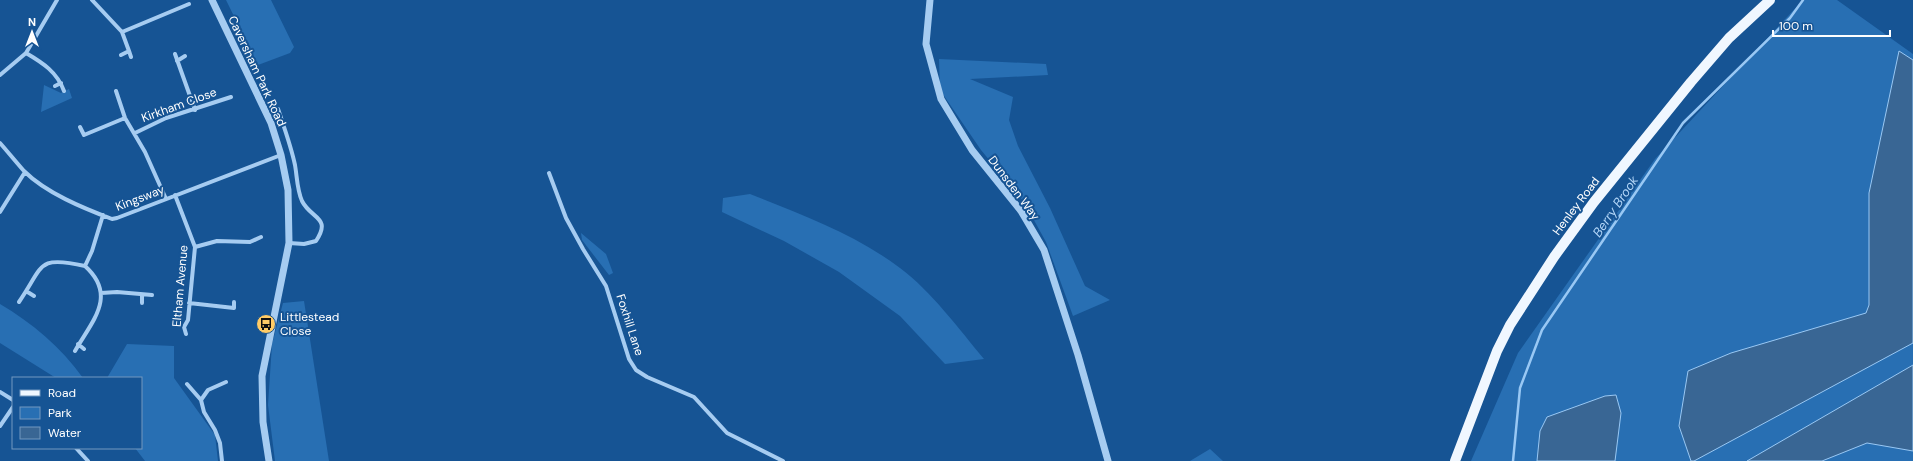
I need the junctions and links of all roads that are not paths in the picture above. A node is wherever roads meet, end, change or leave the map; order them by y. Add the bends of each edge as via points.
1 (57, 0) edge
2 (92, 0) edge
3 (212, 0) edge
4 (930, 0) edge
5 (1770, 0) edge
6 (189, 4) dead end
7 (122, 32) junction
8 (129, 51) junction
9 (26, 53) junction
10 (121, 54) dead end
11 (175, 54) dead end
12 (185, 56) dead end
13 (131, 57) dead end
14 (178, 61) junction
15 (0, 75) edge
16 (61, 83) junction
17 (55, 86) dead end
18 (64, 91) dead end
19 (116, 91) dead end
20 (231, 97) dead end
21 (278, 109) dead end
22 (194, 110) junction
23 (125, 118) junction
24 (80, 127) dead end
25 (135, 133) junction
26 (0, 143) edge
27 (281, 155) junction
28 (25, 172) junction
29 (550, 173) dead end
30 (176, 195) junction
31 (166, 199) junction
32 (0, 212) edge
33 (103, 215) junction
34 (261, 237) dead end
35 (289, 243) junction
36 (195, 247) junction
37 (85, 266) junction
38 (26, 291) junction
39 (101, 293) junction
40 (142, 295) junction
41 (152, 295) dead end
42 (34, 296) dead end
43 (19, 302) dead end
44 (234, 302) dead end
45 (142, 303) dead end
46 (189, 304) junction
47 (186, 334) dead end
48 (78, 344) junction
49 (84, 349) dead end
50 (75, 351) dead end
51 (226, 382) dead end
52 (187, 384) dead end
53 (0, 392) edge
54 (12, 399) edge
55 (201, 400) junction
56 (12, 408) edge
57 (0, 426) edge
58 (77, 449) edge
59 (88, 461) edge
60 (222, 461) edge
61 (268, 461) edge
62 (782, 461) edge
63 (1108, 461) edge
64 (1455, 461) edge

1 - 9 street
2 - 7 street
3 - 27 street, Caversham Park Road via 271,123
4 - 63 street, Dunsden Way via 926,44 942,99 972,150 1021,211 1044,250 1076,348
5 - 64 main road, Henley Road via 1729,38 1691,82 1594,202 1554,257 1510,325 1497,351
6 - 7 street
7 - 8 street
8 - 10 street
8 - 13 street
9 - 15 street
9 - 16 street via 50,68
11 - 14 street
12 - 14 street
14 - 22 street
16 - 17 street
16 - 18 street
19 - 23 street
20 - 22 street, Kirkham Close
21 - 35 street via 282,114 303,201 321,220 322,226 322,232 316,241 304,244
22 - 25 street, Kirkham Close via 166,118
23 - 24 street via 82,136
23 - 25 street
25 - 31 street
26 - 28 street, Kingsway
27 - 30 street, Kingsway
27 - 35 street, Caversham Park Road via 288,190
28 - 32 street
28 - 33 street, Kingsway via 71,202
29 - 62 street, Foxhill Lane via 566,218 606,286 629,359 636,370 694,397 727,433
30 - 31 street, Kingsway
30 - 36 street, Eltham Avenue
31 - 33 street, Kingsway via 117,218 112,219
33 - 37 street
34 - 36 street via 250,242 217,241
35 - 61 street, Caversham Park Road via 262,376 263,422
36 - 46 street, Eltham Avenue
37 - 38 street via 70,262 49,262 41,266
37 - 39 street via 92,272
38 - 42 street
38 - 43 street
39 - 40 street
39 - 48 street via 101,306
40 - 41 street
40 - 45 street
44 - 46 street via 234,310
46 - 47 street, Eltham Avenue via 188,320 184,327
48 - 49 street
48 - 50 street
51 - 55 street via 208,390
52 - 55 street
53 - 54 street
55 - 60 street via 204,412 220,443
56 - 57 street
58 - 59 street

